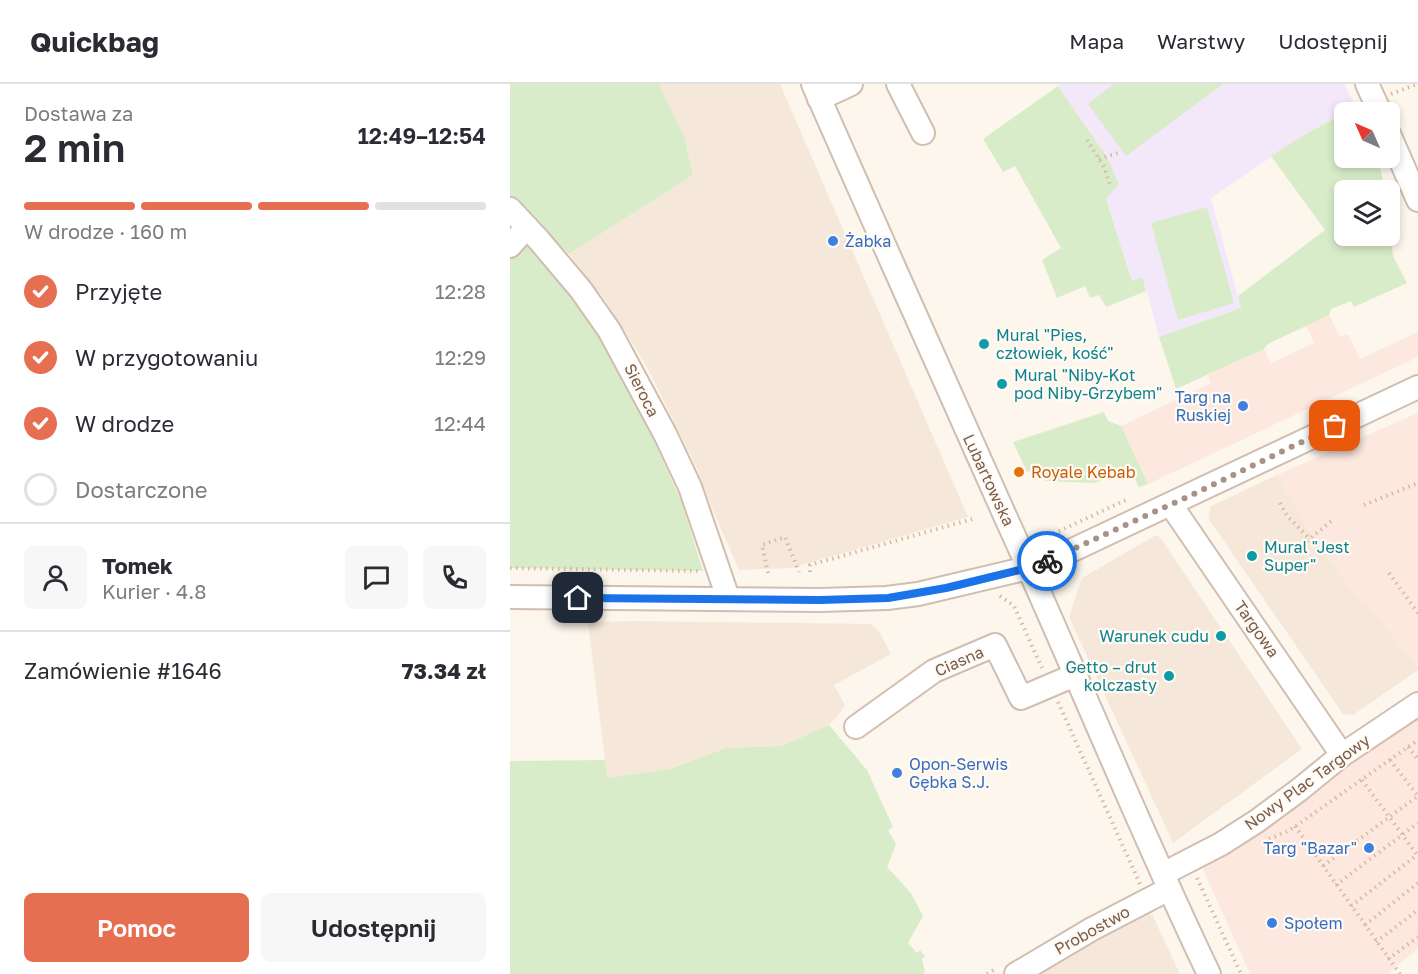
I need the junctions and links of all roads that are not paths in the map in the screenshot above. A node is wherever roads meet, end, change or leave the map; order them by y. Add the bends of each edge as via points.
1 (851, 84) edge
2 (898, 84) edge
3 (1367, 84) edge
4 (816, 92) edge
5 (1375, 102) edge
6 (923, 133) dead end
7 (1400, 159) edge
8 (1418, 200) edge
9 (510, 209) edge
10 (527, 227) junction
11 (510, 246) edge
12 (1418, 387) edge
13 (1171, 505) junction
14 (1028, 568) junction
15 (510, 597) edge
16 (729, 598) junction
17 (1075, 675) junction
18 (1418, 704) edge
19 (856, 727) dead end
20 (1342, 754) junction
21 (1166, 881) junction
22 (1010, 968) edge
23 (1209, 974) edge

1 - 4 street
2 - 6 street
3 - 5 street
4 - 14 street, Lubartowska
7 - 8 street
9 - 10 street, Sieroca
10 - 11 street
10 - 16 street, Sieroca via 580,290 624,356 691,489
12 - 13 street
13 - 14 street
13 - 20 street, Targowa
14 - 16 street via 888,598
14 - 17 street, Lubartowska
15 - 16 street
17 - 19 street, Ciasna via 1021,698 995,645 934,671
17 - 21 street, Lubartowska
18 - 20 street, Nowy Plac Targowy
20 - 21 street, Nowy Plac Targowy via 1274,810
21 - 22 street, Probostwo via 1092,929
21 - 23 street, Lubartowska

